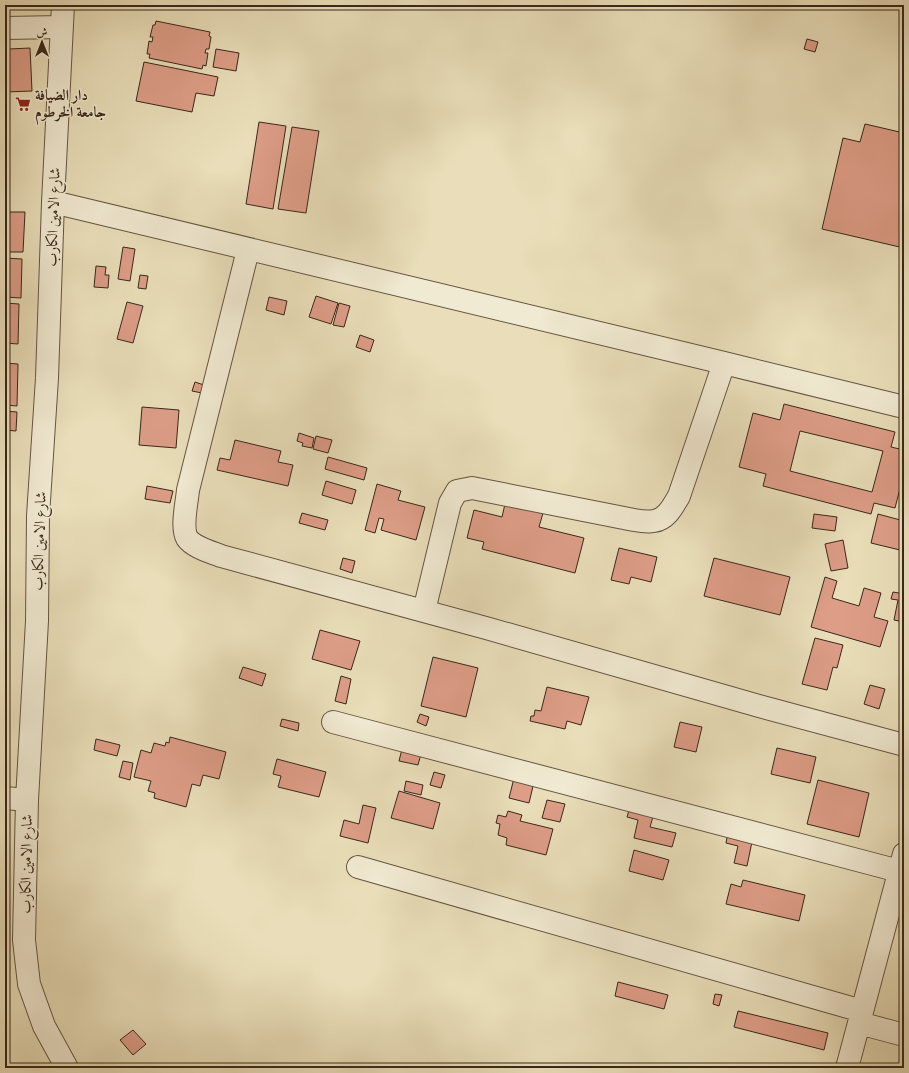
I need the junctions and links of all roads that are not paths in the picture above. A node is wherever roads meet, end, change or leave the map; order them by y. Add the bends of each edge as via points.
1 (63, 5) edge
2 (62, 27) junction
3 (5, 28) edge
4 (53, 202) junction
5 (248, 250) junction
6 (724, 363) junction
7 (904, 407) edge
8 (424, 611) junction
9 (333, 722) dead end
10 (904, 745) edge
11 (5, 798) edge
12 (27, 800) junction
13 (902, 863) edge
14 (358, 867) dead end
15 (861, 1017) junction
16 (904, 1036) edge
17 (67, 1068) edge
18 (847, 1068) edge

1 - 2 street, شارع الامين الكارب
2 - 3 street
2 - 4 street, شارع الامين الكارب
4 - 5 street
4 - 12 street, شارع الامين الكارب via 47,378 38,516 37,621
5 - 6 street
5 - 8 street via 188,490 184,524 187,538 198,547 221,556
6 - 7 street
6 - 8 street via 679,496 665,517 654,521 634,520 472,488 457,491 450,503
8 - 10 street
9 - 13 street
11 - 12 street
12 - 17 street, شارع الامين الكارب via 24,940 29,984 44,1026
13 - 15 street
14 - 15 street
15 - 16 street
15 - 18 street

